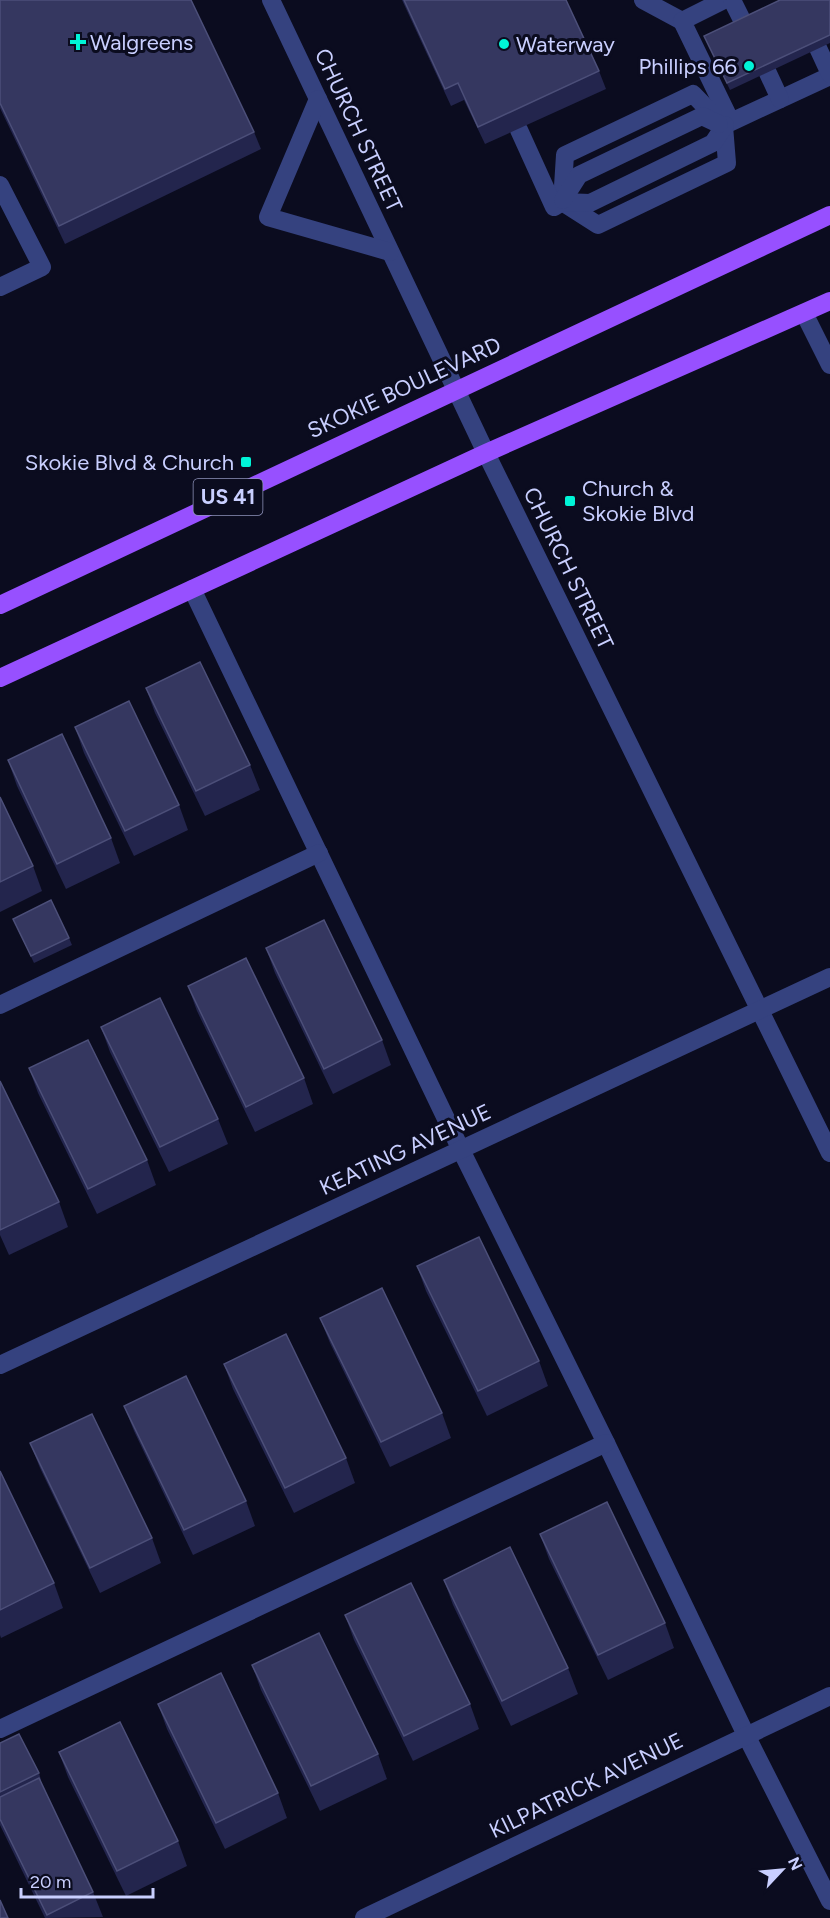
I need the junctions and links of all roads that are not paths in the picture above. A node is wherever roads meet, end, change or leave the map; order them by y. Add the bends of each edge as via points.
1 (271, 0) edge
2 (643, 0) edge
3 (724, 0) edge
4 (732, 0) edge
5 (682, 21) junction
6 (743, 22) edge
7 (818, 48) edge
8 (767, 71) edge
9 (830, 75) edge
10 (318, 99) junction
11 (780, 99) junction
12 (727, 124) junction
13 (519, 130) edge
14 (0, 185) edge
15 (562, 202) junction
16 (830, 215) edge
17 (390, 252) junction
18 (0, 287) edge
19 (830, 301) edge
20 (804, 312) junction
21 (830, 365) edge
22 (456, 390) junction
23 (486, 453) junction
24 (192, 589) junction
25 (0, 605) edge
26 (0, 678) edge
27 (319, 853) junction
28 (830, 977) edge
29 (0, 1005) edge
30 (760, 1010) junction
31 (461, 1150) junction
32 (830, 1153) edge
33 (0, 1365) edge
34 (606, 1443) junction
35 (830, 1696) edge
36 (0, 1730) edge
37 (746, 1735) junction
38 (830, 1901) edge
39 (374, 1916) edge

1 - 10 street, CHURCH STREET
2 - 5 street
3 - 5 street
4 - 6 street
5 - 12 street
7 - 9 street
8 - 11 street
9 - 11 street
10 - 17 street, CHURCH STREET
10 - 17 street via 268,217
11 - 12 street
12 - 15 street via 727,163 609,220 598,225
12 - 15 street via 693,94 565,155
13 - 15 street via 554,207
14 - 18 street via 42,267
16 - 22 main road, SKOKIE BOULEVARD / US 41
17 - 22 street, CHURCH STREET
19 - 20 main road
20 - 21 street
20 - 23 main road
22 - 23 street, CHURCH STREET
22 - 25 main road, SKOKIE BOULEVARD / US 41
23 - 24 main road
23 - 30 street, CHURCH STREET
24 - 26 main road
24 - 27 street
27 - 29 street
27 - 31 street
28 - 30 street, KEATING AVENUE
30 - 31 street, KEATING AVENUE
30 - 32 street, CHURCH STREET
31 - 33 street, KEATING AVENUE
31 - 34 street
34 - 36 street
34 - 37 street
35 - 37 street, KILPATRICK AVENUE
37 - 38 street
37 - 39 street, KILPATRICK AVENUE

